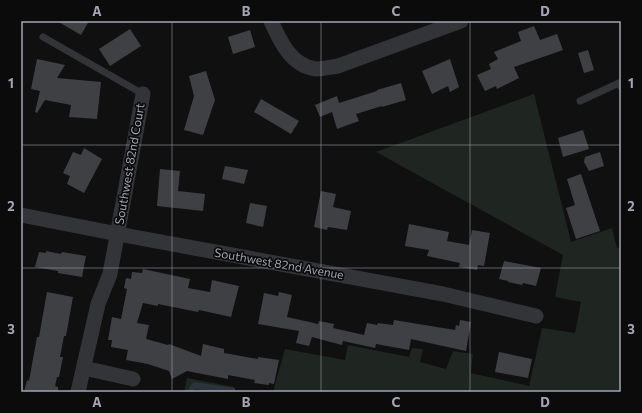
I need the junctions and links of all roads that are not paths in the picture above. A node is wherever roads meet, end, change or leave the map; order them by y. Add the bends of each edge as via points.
1 (271, 21) edge
2 (461, 21) edge
3 (43, 37) dead end
4 (621, 86) edge
5 (143, 94) joint
6 (580, 101) dead end
7 (21, 215) edge
8 (118, 234) junction
9 (536, 316) dead end
10 (84, 368) junction
11 (133, 379) dead end
12 (78, 392) edge

1 - 2 street via 290,55 305,66 317,69 338,66
3 - 5 lane
4 - 6 lane via 619,83
5 - 8 street, Southwest 82nd Court
7 - 8 street, Southwest 82nd Avenue
8 - 9 street, Southwest 82nd Avenue via 443,294
8 - 10 street, Southwest 82nd Court via 110,274 98,304
10 - 11 street
10 - 12 street, Southwest 82nd Court

